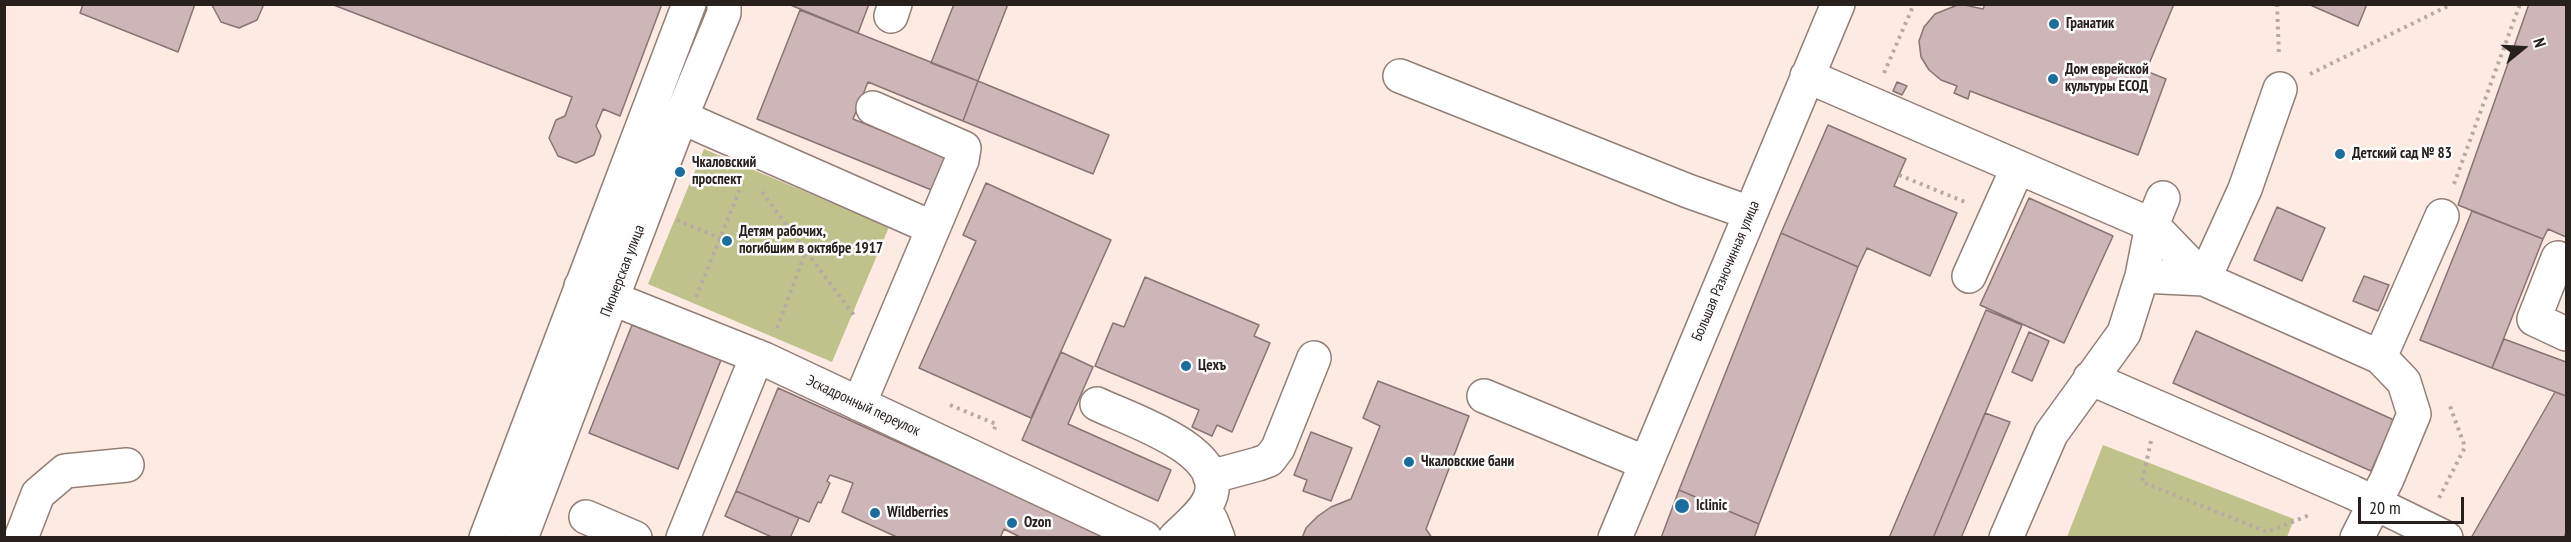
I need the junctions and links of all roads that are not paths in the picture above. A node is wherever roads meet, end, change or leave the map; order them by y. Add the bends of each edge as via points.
1 (689, 4) edge
2 (724, 4) edge
3 (1839, 4) edge
4 (1400, 76) dead end
5 (1807, 76) junction
6 (2280, 89) road end
7 (873, 108) dead end
8 (681, 117) junction
9 (2018, 167) junction
10 (2158, 212) junction
11 (1750, 213) junction
12 (2442, 216) road end
13 (933, 228) junction
14 (2558, 258) dead end
15 (1969, 276) dead end
16 (2142, 276) junction
17 (2204, 279) junction
18 (581, 286) junction
19 (612, 299) junction
20 (2566, 334) edge
21 (2380, 357) junction
22 (761, 358) junction
23 (1314, 358) dead end
24 (2090, 378) junction
25 (1484, 396) dead end
26 (859, 404) junction
27 (1097, 404) dead end
28 (1646, 463) junction
29 (127, 465) dead end
30 (1210, 477) junction
31 (2364, 498) junction
32 (586, 517) dead end
33 (1210, 524) edge
34 (4, 533) edge
35 (21, 537) edge
36 (486, 537) edge
37 (521, 537) edge
38 (635, 537) edge
39 (683, 537) edge
40 (1142, 537) edge
41 (1175, 537) edge
42 (1615, 537) edge
43 (2006, 537) edge
44 (2357, 537) edge
45 (2446, 537) edge

1 - 18 street
2 - 8 street, Пионерская улица via 724,13
3 - 5 street, Большая Разночинная улица
4 - 11 street
5 - 9 street
5 - 11 street, Большая Разночинная улица
6 - 17 street via 2245,189
7 - 13 street via 964,147
8 - 13 street via 752,161
8 - 19 street, Пионерская улица
9 - 10 street
9 - 15 street
10 - 16 street
10 - 17 street
11 - 28 street, Большая Разночинная улица
12 - 21 street
13 - 26 street
14 - 20 street via 2534,320
16 - 17 street
16 - 24 street via 2124,333
17 - 21 street
18 - 19 street, Эскадронный переулок
18 - 36 street
19 - 22 street, Эскадронный переулок
19 - 37 street, Пионерская улица
21 - 31 street via 2404,382 2414,414
22 - 26 street, Эскадронный переулок
22 - 39 street
23 - 30 street via 1278,448 1269,459
24 - 31 street
24 - 43 street via 2051,434
25 - 28 street
26 - 40 street, Эскадронный переулок
27 - 30 street via 1183,444 1201,458
28 - 42 street, Большая Разночинная улица
29 - 35 street via 65,471 38,494
30 - 33 street
31 - 44 street
31 - 45 street
32 - 38 street
33 - 41 street
34 - 35 street

